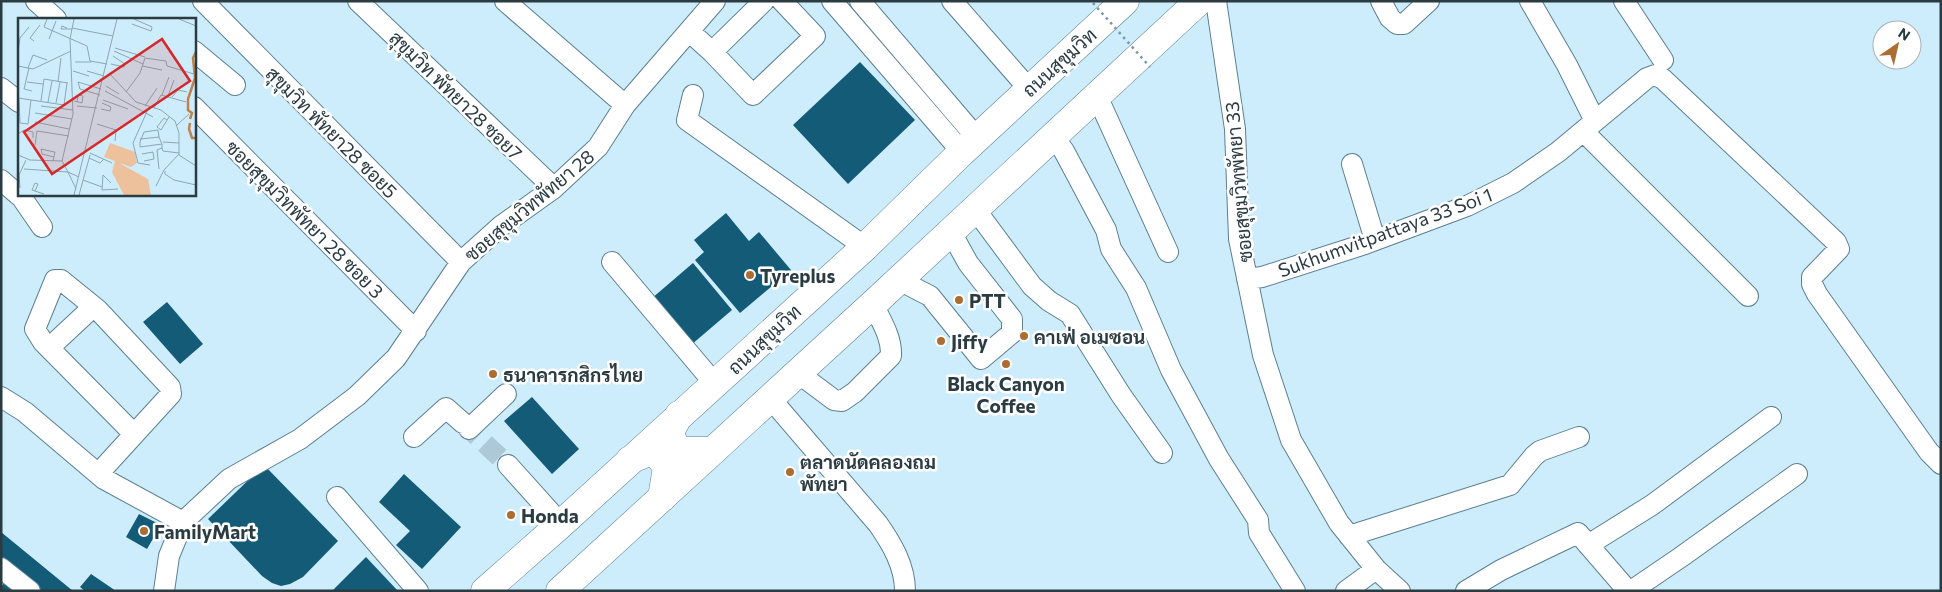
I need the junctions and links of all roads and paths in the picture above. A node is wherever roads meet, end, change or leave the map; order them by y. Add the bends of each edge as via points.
1 (36, 1) edge
2 (203, 1) edge
3 (358, 1) edge
4 (505, 1) edge
5 (715, 1) edge
6 (764, 1) edge
7 (782, 1) edge
8 (832, 1) edge
9 (860, 1) edge
10 (952, 1) edge
11 (1125, 1) edge
12 (1199, 1) edge
13 (1216, 1) edge
14 (1381, 1) edge
15 (1429, 1) edge
16 (1530, 1) edge
17 (1624, 1) edge
18 (1093, 3) dead end
19 (55, 18) edge
20 (690, 32) junction
21 (195, 52) edge
22 (712, 52) junction
23 (1663, 60) dead end
24 (1150, 67) dead end
25 (235, 85) dead end
26 (1, 88) edge
27 (1029, 89) junction
28 (693, 95) dead end
29 (1097, 96) junction
30 (18, 101) edge
31 (625, 105) junction
32 (195, 108) edge
33 (1589, 126) junction
34 (1053, 136) junction
35 (969, 145) junction
36 (1352, 164) dead end
37 (1, 180) edge
38 (554, 188) junction
39 (18, 191) edge
40 (25, 196) edge
41 (974, 209) junction
42 (42, 227) dead end
43 (951, 232) junction
44 (1375, 240) junction
45 (865, 247) junction
46 (1168, 252) dead end
47 (460, 262) junction
48 (612, 262) dead end
49 (899, 280) junction
50 (1248, 280) junction
51 (1748, 296) dead end
52 (873, 304) junction
53 (93, 307) junction
54 (416, 331) junction
55 (50, 348) junction
56 (798, 373) junction
57 (715, 384) junction
58 (506, 394) dead end
59 (1, 397) edge
60 (770, 398) junction
61 (680, 414) junction
62 (1771, 417) dead end
63 (134, 434) junction
64 (414, 437) dead end
65 (1579, 437) dead end
66 (713, 451) junction
67 (1162, 453) dead end
68 (630, 460) junction
69 (1941, 464) edge
70 (508, 465) tunnel mouth
71 (98, 474) junction
72 (1797, 474) dead end
73 (337, 497) dead end
74 (662, 498) junction
75 (183, 522) junction
76 (561, 524) junction
77 (1350, 536) junction
78 (1588, 545) junction
79 (1, 568) edge
80 (1376, 569) junction
81 (30, 591) edge
82 (164, 591) edge
83 (418, 591) edge
84 (485, 591) edge
85 (560, 591) edge
86 (905, 591) edge
87 (1295, 591) edge
88 (1346, 591) edge
89 (1400, 591) edge
90 (1466, 591) edge
91 (1630, 591) edge

1 - 19 street
2 - 47 street, สุขุมวิท พัทยา28 ซอย5
3 - 38 street, สุขุมวิท พัทยา28 ซอย7
4 - 31 street
5 - 20 street, ซอยสุขุมวิทพัทยา 28
6 - 22 street
7 - 22 street via 814,36 753,95
8 - 35 street
9 - 35 street
10 - 27 street
11 - 27 highway, ถนนสุขุมวิท
12 - 29 highway
13 - 50 street, ซอยสุขุมวิทพัทยา 33 via 1235,129 1239,239
14 - 15 street via 1390,18 1397,24 1404,24
16 - 33 street via 1567,65
17 - 23 street
18 - 24 path, bridge
20 - 22 street
20 - 31 street, ซอยสุขุมวิทพัทยา 28
21 - 25 street
26 - 30 street
27 - 35 highway, ถนนสุขุมวิท
28 - 45 street via 687,120
29 - 34 highway
29 - 46 street
31 - 38 street, ซอยสุขุมวิทพัทยา 28 via 598,147
32 - 54 street, ซอยสุขุมวิทพัทยา 28 ซอย 3
33 - 44 street, Sukhumvitpattaya 33 Soi 1 via 1513,183 1466,206
33 - 51 street
33 - 69 street, Sukhumvitpattaya 33 Soi 1 via 1647,78 1655,75 1836,242 1838,249 1812,277 1812,284 1925,446
34 - 41 highway
34 - 87 street via 1106,230 1111,249 1136,288 1171,370
35 - 45 highway, ถนนสุขุมวิท
36 - 44 street
37 - 39 street
38 - 47 street, ซอยสุขุมวิทพัทยา 28 via 501,226
40 - 42 street
41 - 43 highway
41 - 67 street via 1032,286 1070,314
43 - 49 highway
43 - 49 street via 968,263 1012,319 1012,333 981,359 930,296
44 - 50 street, Sukhumvitpattaya 33 Soi 1
45 - 57 highway, ถนนสุขุมวิท
47 - 54 street, ซอยสุขุมวิทพัทยา 28
48 - 57 street
49 - 52 highway
50 - 77 street, ซอยสุขุมวิทพัทยา 33 via 1263,355 1291,440 1339,523
52 - 56 highway
52 - 56 street via 890,337 891,356 855,392 842,401 834,400
53 - 55 street
53 - 55 street via 61,280 55,280 35,329
53 - 63 street via 170,387 171,394
54 - 75 street, ซอยสุขุมวิทพัทยา 28 via 396,358 357,396 300,439 229,479
55 - 63 street
56 - 60 highway
57 - 61 highway, ถนนสุขุมวิท
58 - 64 street via 466,426 446,408
59 - 71 street via 25,412
60 - 66 highway
60 - 86 street via 878,524 901,566
61 - 66 highway via 670,432 677,448
61 - 68 highway, ถนนสุขุมวิท
62 - 78 street via 1652,505
63 - 71 street
65 - 77 street via 1540,451 1510,485
66 - 74 highway
68 - 74 highway via 647,452 661,458 667,467
68 - 76 highway, ถนนสุขุมวิท
70 - 76 street
71 - 75 street
72 - 91 street
73 - 83 street
74 - 85 highway
75 - 82 street, ซอยสุขุมวิทพัทยา 28 via 169,556
76 - 84 highway, ถนนสุขุมวิท
77 - 80 street, ซอยสุขุมวิทพัทยา 33
78 - 90 street via 1578,533 1501,570
78 - 91 street
79 - 81 street
80 - 88 street
80 - 89 street, ซอยสุขุมวิทพัทยา 33

